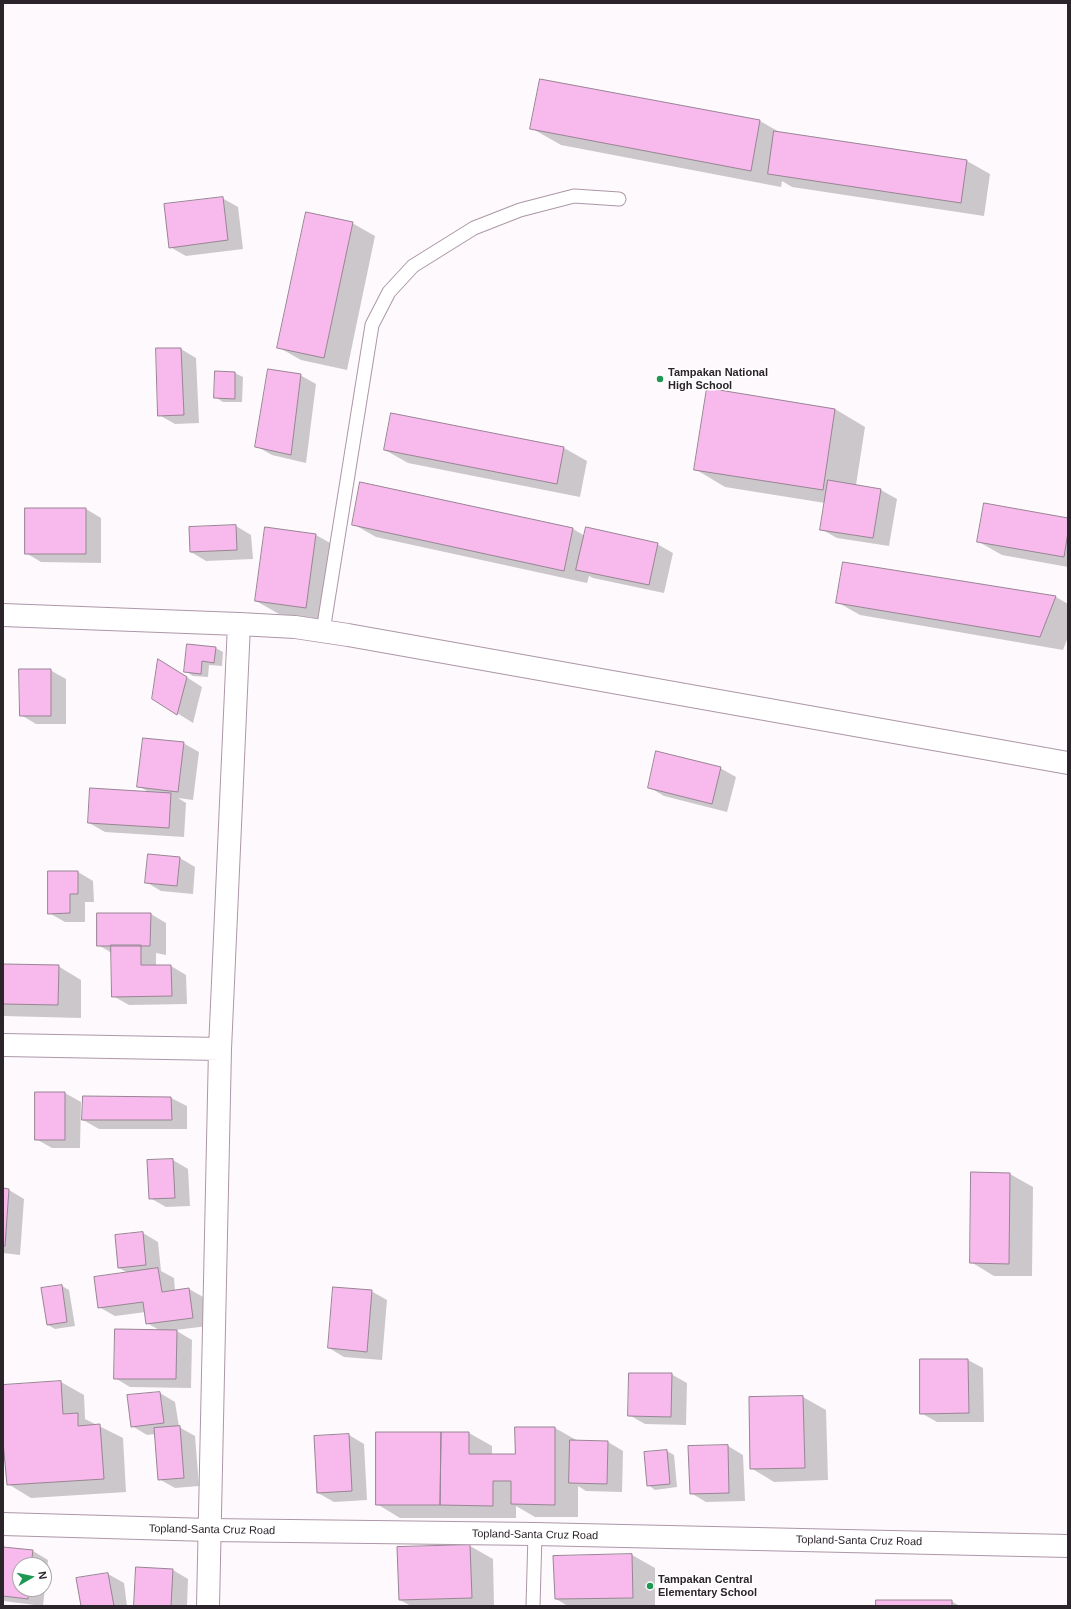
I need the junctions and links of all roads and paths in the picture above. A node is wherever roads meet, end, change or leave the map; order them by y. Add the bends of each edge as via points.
1 (619, 199) dead end
2 (3, 615) edge
3 (238, 624) junction
4 (323, 631) junction
5 (1068, 764) edge
6 (3, 1045) edge
7 (220, 1049) junction
8 (3, 1524) edge
9 (210, 1530) junction
10 (535, 1534) junction
11 (1068, 1546) edge
12 (208, 1606) edge
13 (533, 1606) edge

1 - 4 lane via 574,196 520,210 474,228 413,266 389,292 372,325
2 - 3 street
3 - 4 street
3 - 7 street
4 - 5 street
6 - 7 street
7 - 9 street
8 - 9 street, Topland-Santa Cruz Road
9 - 10 street, Topland-Santa Cruz Road
9 - 12 street
10 - 11 street, Topland-Santa Cruz Road
10 - 13 lane

